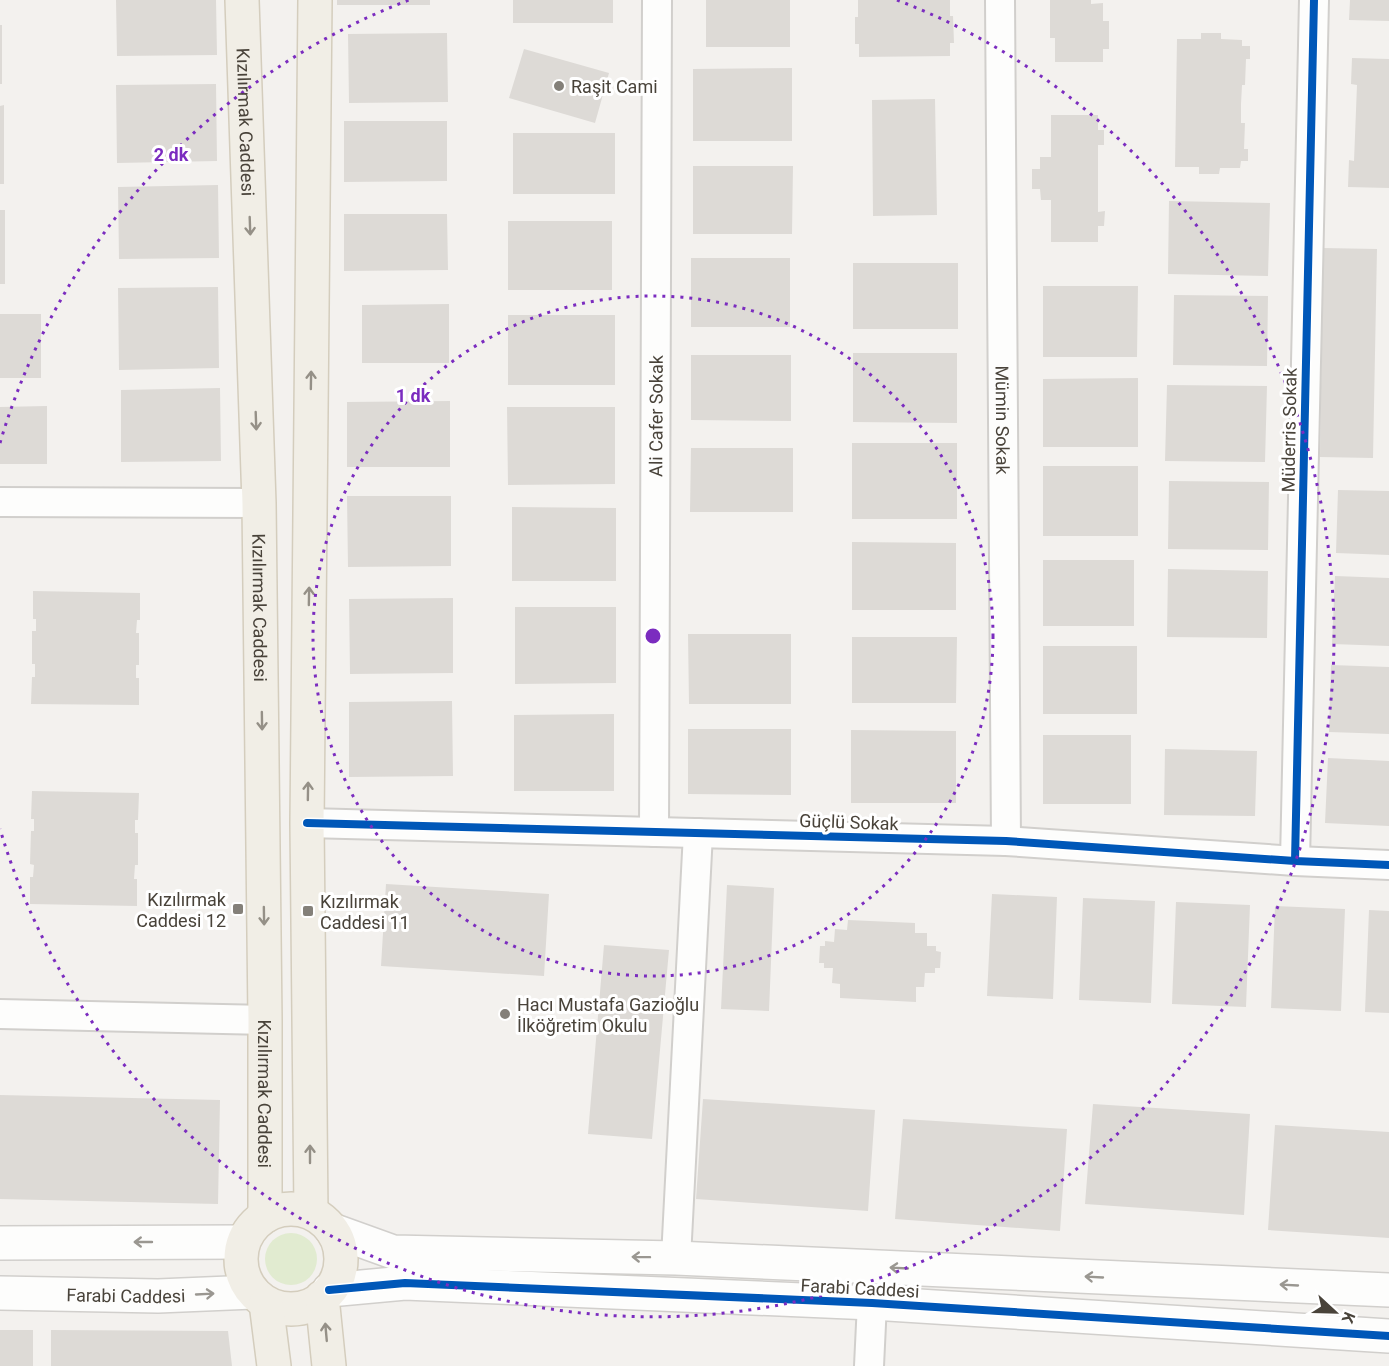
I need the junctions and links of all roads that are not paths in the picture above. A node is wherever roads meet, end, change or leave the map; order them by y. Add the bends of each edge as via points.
1 (242, 0) edge
2 (315, 0) edge
3 (657, 0) edge
4 (1000, 0) edge
5 (1314, 0) edge
6 (0, 502) edge
7 (259, 503) junction
8 (307, 823) junction
9 (654, 832) junction
10 (698, 833) junction
11 (1006, 842) junction
12 (1294, 861) junction
13 (1389, 865) edge
14 (0, 1014) edge
15 (265, 1020) junction
16 (265, 1215) junction
17 (321, 1221) junction
18 (243, 1242) junction
19 (0, 1243) edge
20 (676, 1258) junction
21 (1389, 1290) edge
22 (0, 1293) edge
23 (326, 1294) junction
24 (260, 1297) junction
25 (872, 1303) junction
26 (1389, 1336) edge
27 (274, 1366) edge
28 (329, 1366) edge
29 (869, 1366) edge

1 -> 7 main road, Kızılırmak Caddesi
8 -> 2 main road
3 - 9 street, Ali Cafer Sokak
4 - 11 street, Mümin Sokak
5 - 12 street, Müderris Sokak
6 - 7 street
7 -> 15 main road, Kızılırmak Caddesi
8 - 9 street, Güçlü Sokak
17 -> 8 main road
9 - 10 street, Güçlü Sokak
10 - 11 street, Güçlü Sokak
10 - 20 street
11 - 12 street, Güçlü Sokak
12 - 13 street, Güçlü Sokak
14 - 15 street
15 - 16 main road, Kızılırmak Caddesi
16 - 17 main road via 296,1209
16 - 18 main road
20 -> 17 street, Farabi Caddesi via 393,1252
17 - 23 main road via 339,1245 341,1261
18 -> 19 street
18 - 24 main road via 244,1276
21 -> 20 street, Farabi Caddesi
22 -> 24 street, Farabi Caddesi
23 - 24 main road via 295,1309 280,1308
23 - 25 street, Farabi Caddesi via 405,1283
28 -> 23 main road
24 - 27 main road
25 - 26 street, Farabi Caddesi
25 - 29 street

